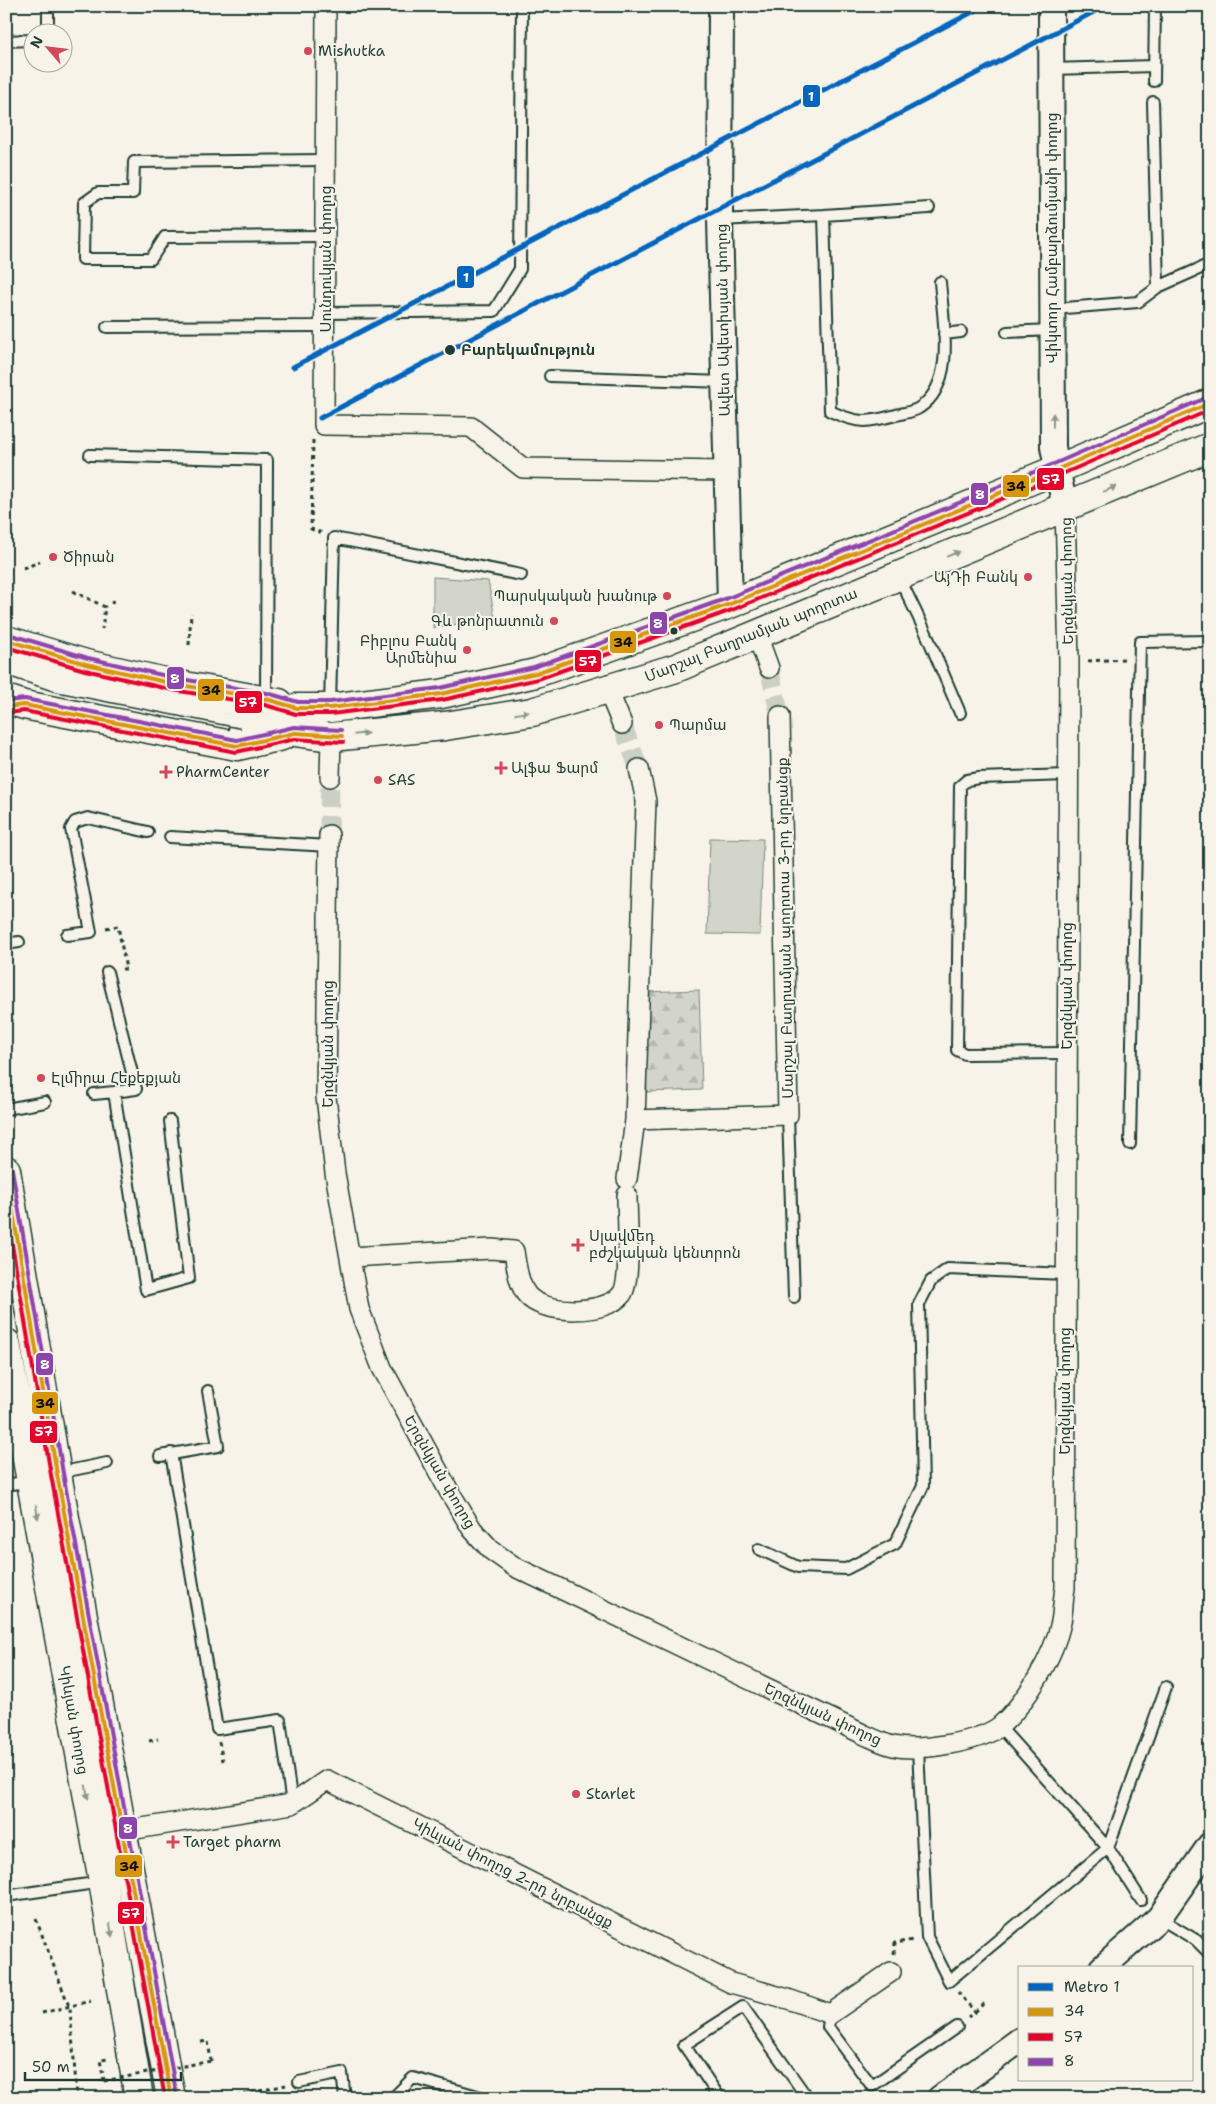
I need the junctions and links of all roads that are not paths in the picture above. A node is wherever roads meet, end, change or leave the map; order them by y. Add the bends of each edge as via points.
1 (48, 6) edge
2 (326, 6) edge
3 (522, 6) edge
4 (721, 6) edge
5 (1051, 6) edge
6 (1155, 6) edge
7 (48, 22) edge
8 (22, 40) edge
9 (6, 41) edge
10 (1154, 66) junction
11 (1052, 69) junction
12 (1154, 82) dead end
13 (1153, 102) dead end
14 (326, 160) junction
15 (929, 208) dead end
16 (824, 215) junction
17 (720, 220) junction
18 (326, 236) junction
19 (1210, 264) edge
20 (940, 282) dead end
21 (1158, 287) junction
22 (326, 320) junction
23 (1053, 320) junction
24 (107, 327) dead end
25 (961, 332) dead end
26 (1007, 332) dead end
27 (944, 334) junction
28 (550, 376) dead end
29 (724, 382) junction
30 (1210, 403) edge
31 (1210, 447) edge
32 (90, 456) dead end
33 (1058, 469) junction
34 (727, 471) junction
35 (1065, 508) junction
36 (521, 575) dead end
37 (899, 576) junction
38 (730, 604) junction
39 (6, 622) edge
40 (757, 635) junction
41 (6, 640) edge
42 (1210, 641) edge
43 (33, 648) junction
44 (6, 660) edge
45 (769, 668) tunnel mouth
46 (6, 675) edge
47 (608, 690) junction
48 (266, 699) junction
49 (12, 704) edge
50 (330, 708) junction
51 (960, 712) dead end
52 (780, 716) tunnel mouth
53 (243, 720) junction
54 (296, 720) junction
55 (622, 724) tunnel mouth
56 (331, 737) junction
57 (639, 769) tunnel mouth
58 (1067, 775) junction
59 (330, 777) tunnel mouth
60 (148, 832) dead end
61 (170, 838) dead end
62 (330, 840) joint
63 (67, 935) dead end
64 (19, 942) dead end
65 (6, 944) edge
66 (107, 972) dead end
67 (1066, 1053) junction
68 (114, 1092) junction
69 (94, 1094) dead end
70 (45, 1102) dead end
71 (6, 1109) edge
72 (788, 1115) junction
73 (635, 1120) junction
74 (170, 1121) dead end
75 (1130, 1144) dead end
76 (6, 1170) edge
77 (12, 1240) edge
78 (350, 1257) junction
79 (1066, 1274) junction
80 (794, 1296) dead end
81 (6, 1343) edge
82 (208, 1391) dead end
83 (171, 1453) junction
84 (160, 1456) dead end
85 (107, 1463) dead end
86 (57, 1474) junction
87 (19, 1483) edge
88 (759, 1549) dead end
89 (1166, 1687) dead end
90 (999, 1726) junction
91 (918, 1748) junction
92 (292, 1804) junction
93 (122, 1831) junction
94 (1210, 1845) edge
95 (1108, 1848) junction
96 (103, 1882) junction
97 (6, 1896) edge
98 (1141, 1900) dead end
99 (1160, 1918) junction
100 (1210, 1954) edge
101 (1104, 1966) edge
102 (891, 1972) dead end
103 (830, 2014) junction
104 (957, 2027) road end
105 (160, 2037) junction
106 (129, 2038) junction
107 (1018, 2042) edge
108 (299, 2082) road end
109 (804, 2093) dead end
110 (953, 2094) edge
111 (139, 2098) edge
112 (171, 2098) edge
113 (345, 2098) edge
114 (393, 2098) edge
115 (485, 2098) edge
116 (720, 2098) edge

1 - 7 lane
2 - 14 street, Սունդուկյան փողոց
3 - 22 lane via 520,269 494,311
4 - 17 street, Ավետ Ավետիսյան փողոց
5 - 11 street, Վիկտոր Համբարձումյանի փողոց
6 - 10 lane
8 - 9 lane
10 - 11 lane
10 - 12 lane
11 - 23 street, Վիկտոր Համբարձումյանի փողոց
13 - 21 lane
14 - 18 street, Սունդուկյան փողոց
14 - 18 lane via 134,162 133,193 98,193 84,203 83,259 150,259 165,237
15 - 16 lane
16 - 17 lane
16 - 27 lane via 830,411 846,418 870,422 918,408 937,389 946,357
17 - 29 street, Ավետ Ավետիսյան փողոց
18 - 22 street, Սունդուկյան փողոց
19 - 21 lane
20 - 27 lane
21 - 23 lane via 1138,302
22 - 24 lane
22 - 34 street, Սունդուկյան փողոց via 324,425 472,427 523,468
23 - 26 lane
33 -> 23 street, Վիկտոր Համբարձումյանի փողոց via 1053,447
25 - 27 lane
28 - 29 lane
29 - 34 street, Ավետ Ավետիսյան փողոց
30 - 33 main road, Մարշալ Բաղրամյան պողոտա
35 -> 31 main road, Մարշալ Բաղրամյան պողոտա
32 - 48 lane via 267,460
33 - 35 street, Վիկտոր Համբարձումյանի փողոց
33 - 38 main road, Մարշալ Բաղրամյան պողոտա
34 - 38 street, Ավետ Ավետիսյան փողոց
37 -> 35 main road, Մարշալ Բաղրամյան պողոտա
35 - 58 street, Երզնկյան փողոց via 1069,661
36 - 50 lane via 334,538
37 - 40 main road, Մարշալ Բաղրամյան պողոտա
37 - 51 lane
38 - 50 main road, Մարշալ Բաղրամյան պողոտա via 536,673 441,694
39 - 43 main road
40 - 45 street
40 - 47 main road, Մարշալ Բաղրամյան պողոտա via 676,668
41 - 43 main road
42 - 75 lane via 1140,642
43 - 48 main road via 174,684
43 - 49 main road via 17,660 11,681 15,693
44 - 53 main road, Մարշալ Բաղրամյան պողոտա, bridge via 57,677
46 - 53 main road, Մարշալ Բաղրամյան պողոտա via 56,688
47 - 55 street
56 -> 47 main road, Մարշալ Բաղրամյան պողոտա via 445,726 532,712
48 - 54 main road
49 - 54 main road via 237,746
50 - 54 main road, Մարշալ Բաղրամյան պողոտա
52 - 72 street, Մարշալ Բաղրամյան պողոտա 3-րդ նրբանցք
53 - 54 main road, Մարշալ Բաղրամյան պողոտա
54 - 56 main road, Մարշալ Բաղրամյան պողոտա
56 - 59 street
57 - 73 street via 646,801
58 - 67 street, Երզնկյան փողոց
58 - 67 lane via 979,778 967,780 960,786 957,1050 964,1054
60 - 63 lane via 88,818 75,822 71,829 91,932
61 - 62 lane
62 - 78 street, Երզնկյան փողոց via 326,1097
64 - 65 lane
66 - 68 lane via 136,1089
67 - 79 street, Երզնկյան փողոց
68 - 69 lane
68 - 74 lane via 146,1290 189,1278
70 - 71 lane
72 - 73 street, Մարշալ Բաղրամյան պողոտա 3-րդ նրբանցք
72 - 80 lane
73 - 78 street via 627,1187 627,1276 622,1293 610,1305 585,1309 546,1307 527,1295 517,1270 514,1251 491,1249
76 - 77 main road, Կիևյան փողոց
77 - 86 main road, Կիևյան փողոց
78 - 91 street, Երզնկյան փողոց via 359,1309 382,1368 449,1491 472,1529 491,1550 515,1567 865,1735 893,1746
79 - 88 lane via 948,1269 931,1281 919,1304 923,1486 895,1544 846,1569 798,1567
79 - 90 street, Երզնկյան փողոց via 1064,1588 1061,1622 1048,1657 1028,1692
81 - 87 main road, Կիևյան փողոց
82 - 83 lane via 218,1446
83 - 84 lane
83 - 92 lane via 217,1729 280,1720
85 - 86 lane
86 - 93 main road, Կիևյան փողոց
87 -> 96 main road, Կիևյան փողոց
89 - 95 lane
90 - 91 street, Երզնկյան փողոց via 962,1742
90 - 95 lane
91 - 95 lane via 927,1936 949,1981
92 - 93 street, Կիևյան փողոց 2-րդ նրբանցք
92 - 103 street, Կիևյան փողոց 2-րդ նրբանցք via 327,1780 731,1983
93 - 105 main road, Կիևյան փողոց
94 - 99 street
95 - 98 lane
96 - 97 lane
96 -> 106 main road, Կիևյան փողոց
99 - 100 lane via 1196,1940
99 - 101 street
102 - 103 street
103 - 104 lane via 828,2027 872,2086
105 - 106 main road via 150,2047 140,2047
105 - 112 main road, Կիևյան փողոց
106 - 111 main road, Կիևյան փողոց
107 - 110 street
108 - 113 lane via 342,2073
109 - 116 lane via 743,2007 684,2045
114 - 115 lane via 413,2078

